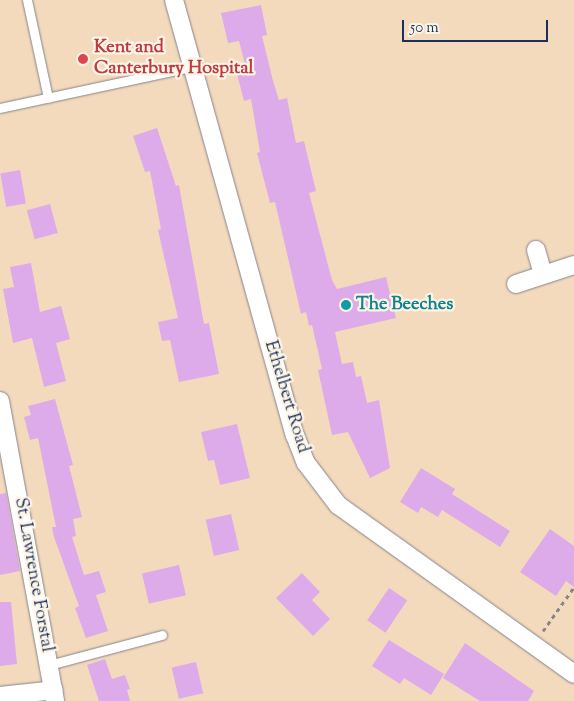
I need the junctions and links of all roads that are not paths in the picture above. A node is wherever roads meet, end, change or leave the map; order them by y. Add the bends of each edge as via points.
1 (27, 0) edge
2 (174, 0) edge
3 (192, 67) junction
4 (48, 98) junction
5 (0, 108) edge
6 (536, 250) dead end
7 (574, 265) edge
8 (543, 274) junction
9 (516, 284) dead end
10 (0, 401) edge
11 (162, 635) dead end
12 (49, 665) junction
13 (574, 674) edge
14 (55, 695) edge
15 (0, 696) edge

1 - 4 lane
2 - 3 street, Ethelbert Road
3 - 4 lane
3 - 13 street, Ethelbert Road via 295,435 306,463 338,505
4 - 5 lane
6 - 8 street
7 - 8 street
8 - 9 street
10 - 12 street, St. Lawrence Forstal
11 - 12 lane
12 - 14 street, St. Lawrence Forstal
14 - 15 street, St. Lawrence Forstal

